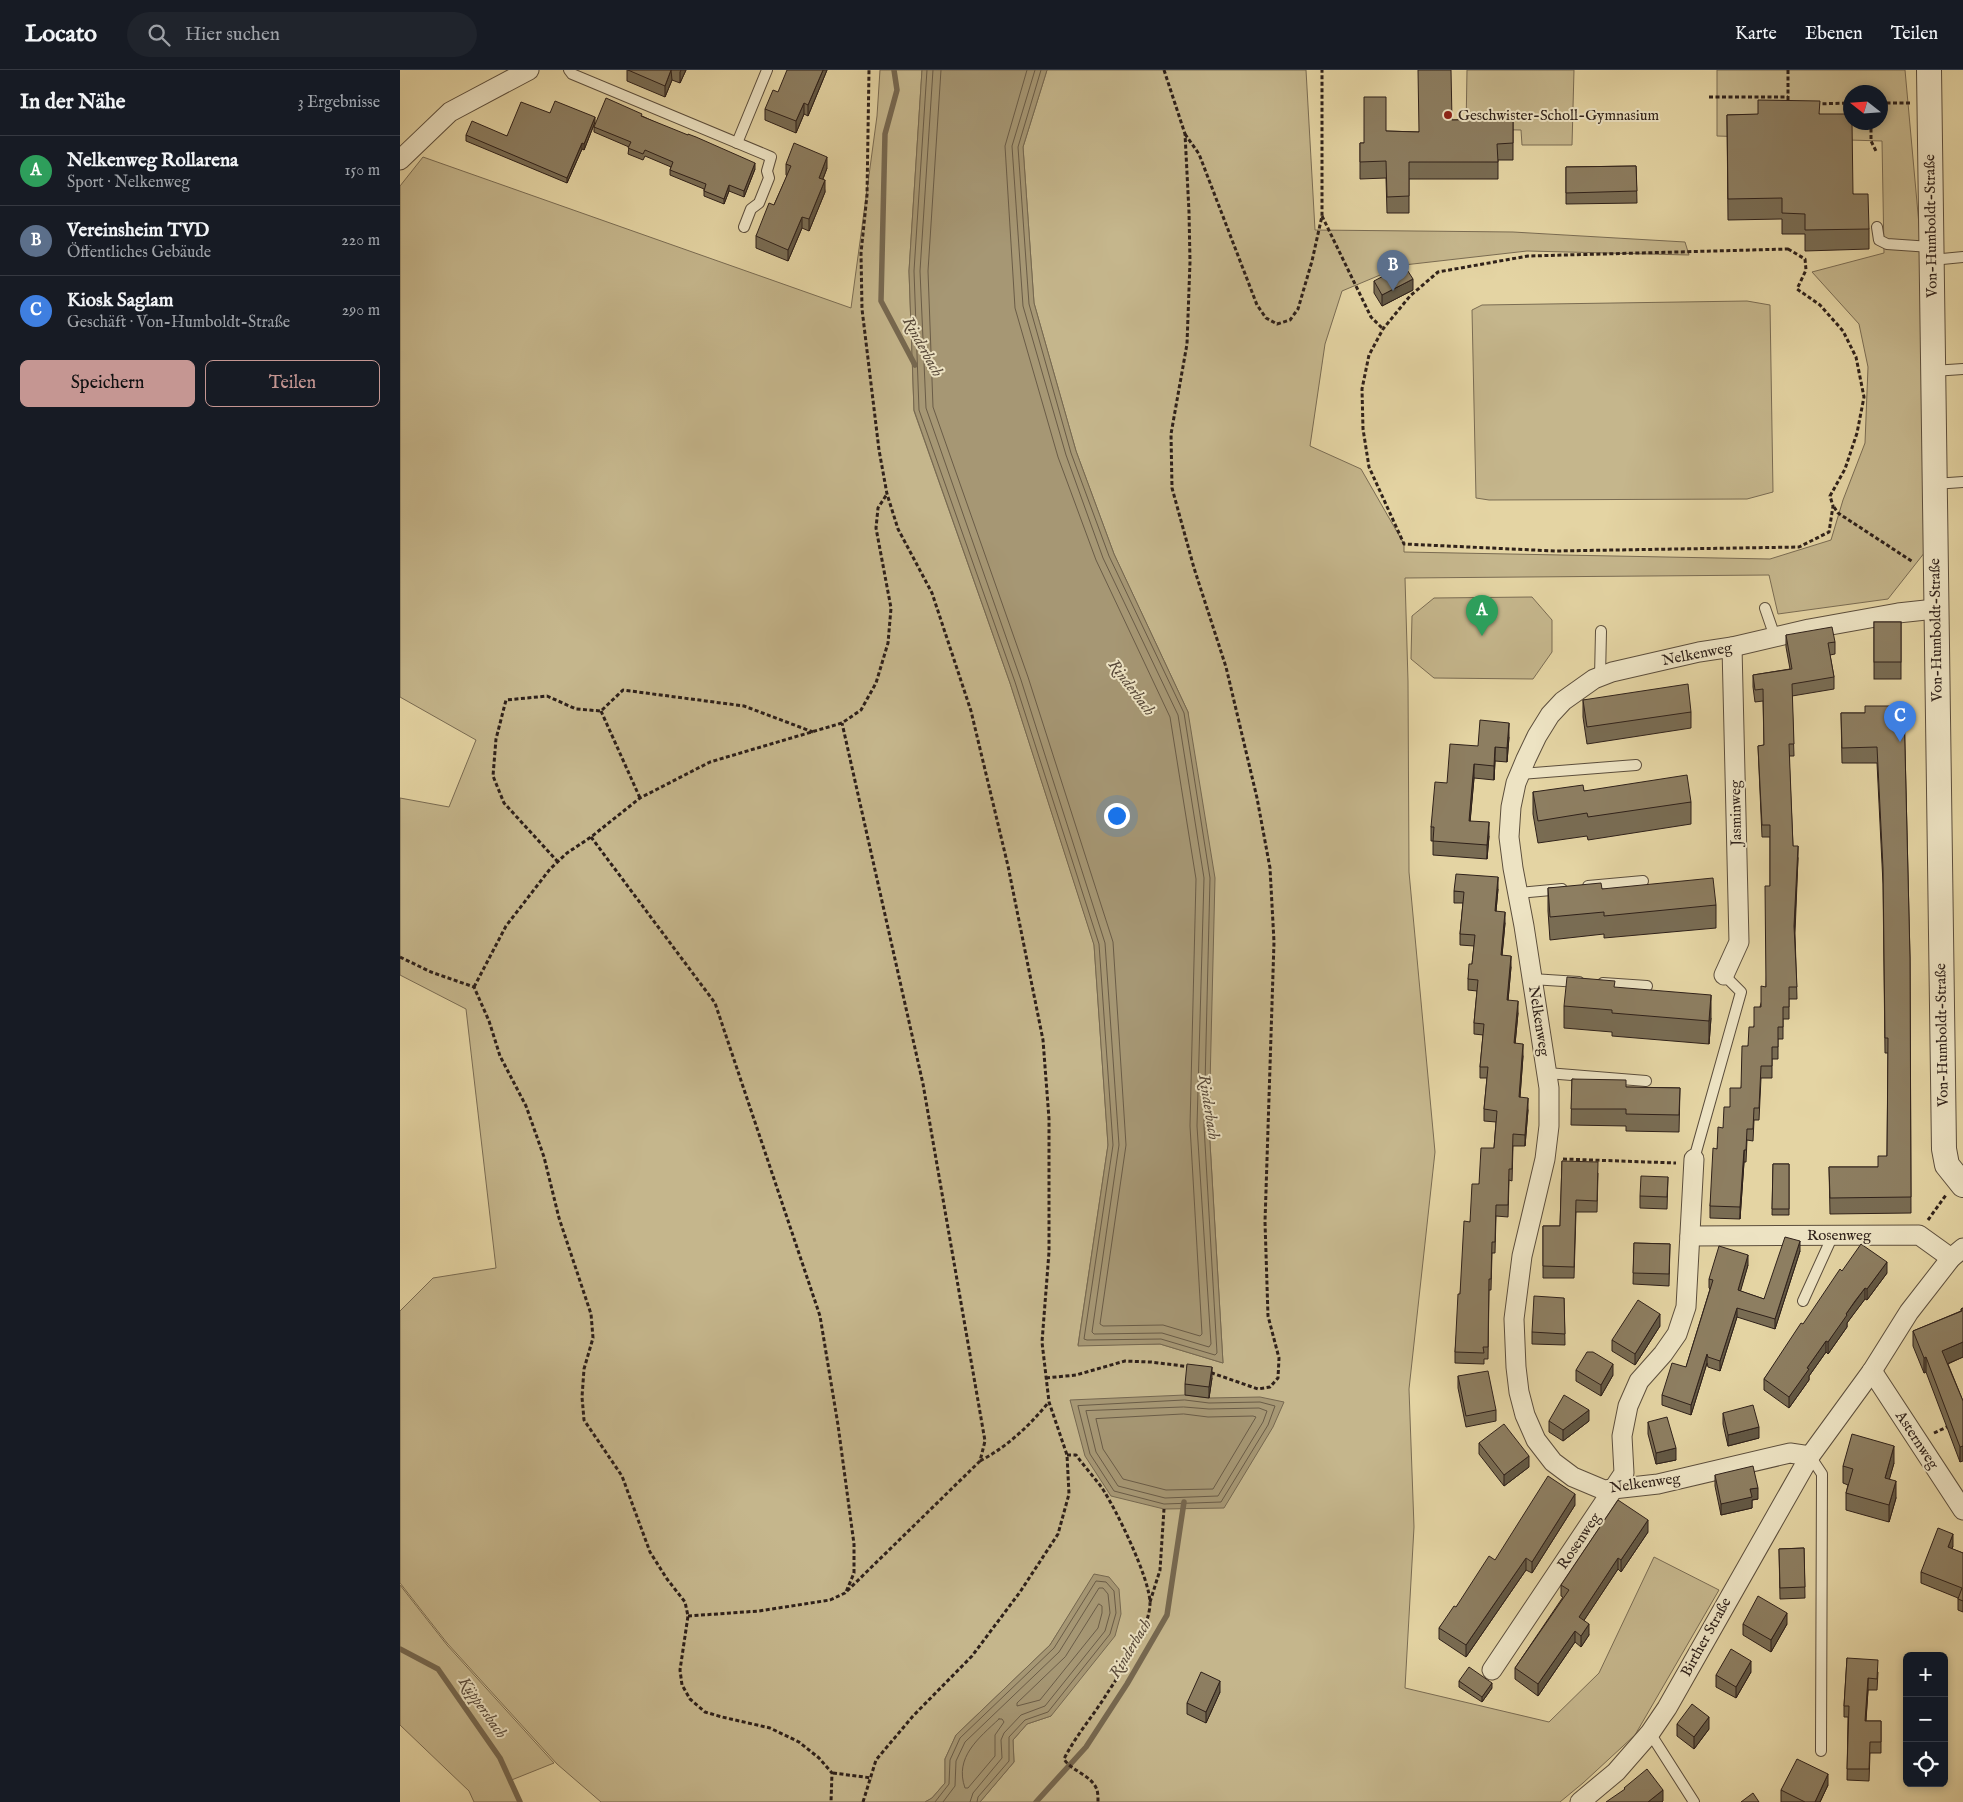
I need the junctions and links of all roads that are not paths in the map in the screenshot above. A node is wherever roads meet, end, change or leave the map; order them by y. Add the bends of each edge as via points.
1 (529, 70) edge
2 (569, 70) edge
3 (767, 70) edge
4 (1929, 70) edge
5 (737, 143) junction
6 (400, 160) edge
7 (744, 227) dead end
8 (1877, 227) dead end
9 (1931, 253) junction
10 (1963, 257) edge
11 (1963, 368) edge
12 (1933, 371) junction
13 (1963, 482) edge
14 (1934, 484) junction
15 (1764, 608) dead end
16 (1935, 609) junction
17 (1601, 631) dead end
18 (1775, 637) junction
19 (1732, 647) junction
20 (1600, 677) junction
21 (1636, 765) dead end
22 (1520, 774) junction
23 (1644, 881) dead end
24 (1518, 893) junction
25 (1724, 975) joint
26 (1532, 979) junction
27 (1647, 986) dead end
28 (1547, 1073) junction
29 (1646, 1081) dead end
30 (1693, 1161) joint
31 (1955, 1189) edge
32 (1834, 1235) junction
33 (1690, 1236) junction
34 (1957, 1253) edge
35 (1803, 1301) dead end
36 (1872, 1370) junction
37 (1810, 1456) junction
38 (1613, 1490) junction
39 (1963, 1510) edge
40 (1492, 1670) dead end
41 (1650, 1733) junction
42 (1821, 1751) dead end
43 (1580, 1802) edge
44 (1694, 1802) edge

1 - 6 street via 450,112
2 - 5 lane
3 - 5 lane
4 - 9 street, Von-Humboldt-Straße
5 - 7 lane via 771,157 767,171 769,178
8 - 9 lane via 1879,240
9 - 10 lane
9 - 12 street, Von-Humboldt-Straße
11 - 12 lane
12 - 14 street, Von-Humboldt-Straße
13 - 14 lane
14 - 16 street, Von-Humboldt-Straße
15 - 18 lane
16 - 18 street, Nelkenweg
16 - 31 street, Von-Humboldt-Straße via 1944,1149
17 - 20 lane
18 - 19 street, Nelkenweg
19 - 20 street, Nelkenweg
19 - 25 street, Jasminweg via 1739,942
20 - 22 street, Nelkenweg via 1578,690 1550,715
21 - 22 lane
22 - 24 street, Nelkenweg via 1511,808 1510,837
23 - 24 lane
24 - 26 street, Nelkenweg
25 - 30 lane via 1741,992
26 - 27 lane
26 - 28 street, Nelkenweg
28 - 29 lane
28 - 38 street, Nelkenweg via 1549,1126 1545,1159 1522,1256 1514,1311 1519,1392 1536,1440 1553,1462 1589,1485
30 - 33 street, Rosenweg
32 - 33 street, Rosenweg
32 - 34 street, Rosenweg via 1919,1235
32 - 35 lane
33 - 38 street, Rosenweg via 1686,1307 1676,1334 1639,1381 1628,1406 1622,1436 1624,1473
34 - 36 street, Birther Straße via 1910,1312
36 - 37 street, Birther Straße
36 - 39 street, Asternweg
37 - 38 street, Nelkenweg via 1790,1453 1658,1484
37 - 41 street, Birther Straße
37 - 42 lane via 1822,1474
38 - 40 street, Rosenweg
41 - 43 street, Birther Straße via 1616,1772
41 - 44 lane

